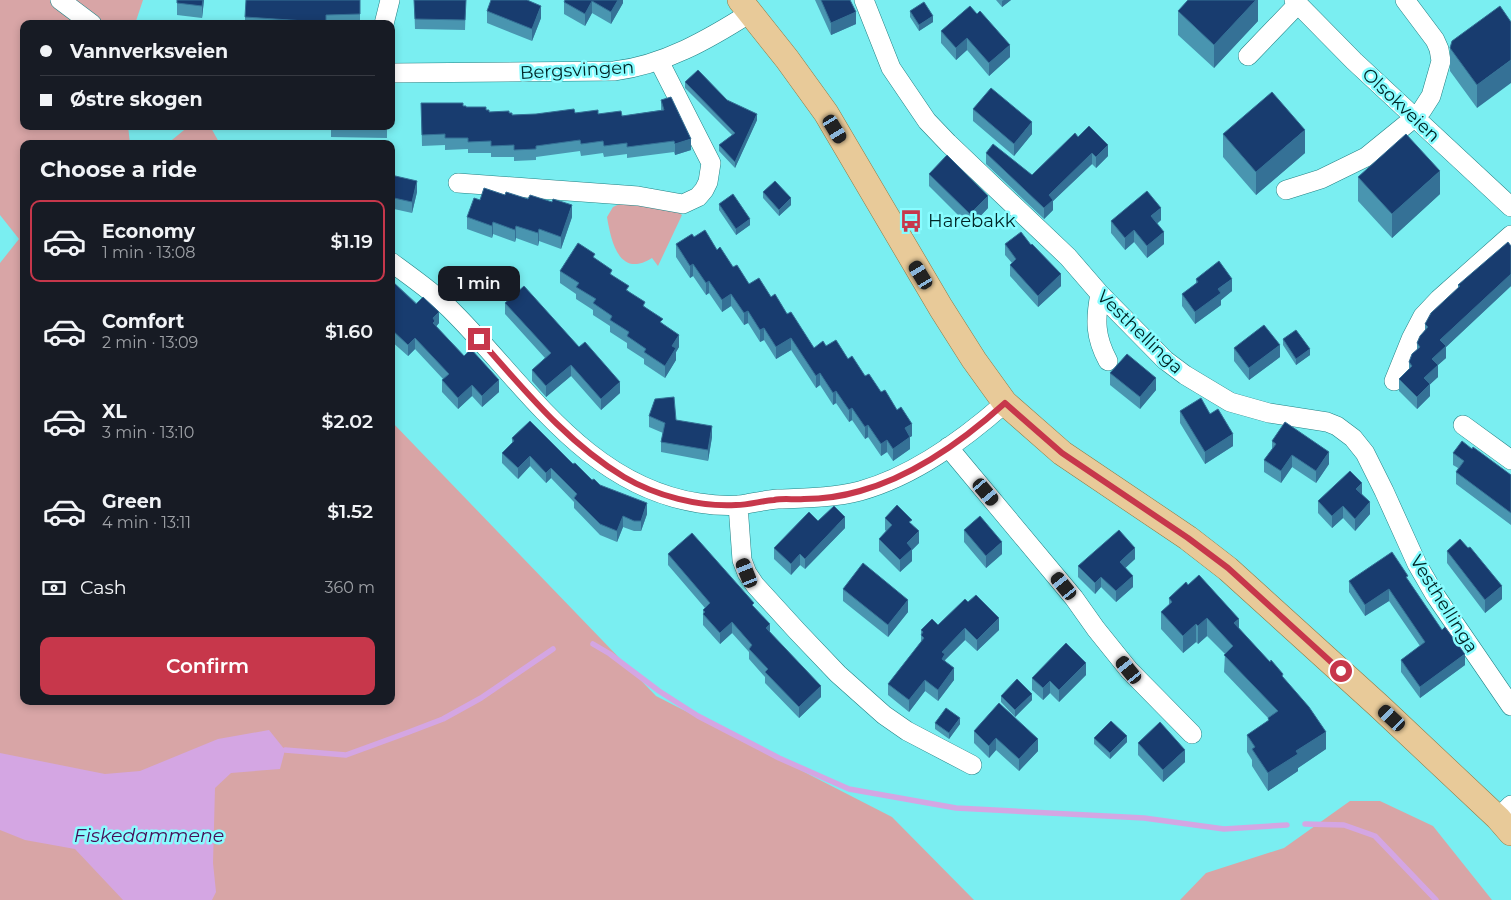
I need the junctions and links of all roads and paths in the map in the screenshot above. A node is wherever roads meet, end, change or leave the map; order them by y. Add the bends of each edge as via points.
1 (60, 0) edge
2 (390, 0) edge
3 (864, 0) edge
4 (1405, 0) edge
5 (1296, 2) edge
6 (745, 6) edge
7 (87, 20) edge
8 (385, 20) edge
9 (1248, 56) dead end
10 (659, 61) junction
11 (395, 73) edge
12 (1414, 118) junction
13 (458, 183) dead end
14 (1286, 190) dead end
15 (1511, 207) edge
16 (1511, 235) edge
17 (395, 265) edge
18 (1100, 294) junction
19 (1108, 361) dead end
20 (1394, 381) dead end
21 (1005, 403) junction
22 (1463, 425) dead end
23 (948, 447) junction
24 (1511, 460) edge
25 (738, 505) junction
26 (1511, 706) edge
27 (1192, 734) dead end
28 (972, 765) dead end
29 (1506, 819) edge

1 - 7 street
2 - 8 street
3 - 18 street, Vesthellinga via 891,68 927,121 1068,257
4 - 12 street via 1435,40 1441,61 1431,96
5 - 9 street
5 - 12 street, Olsokveien
6 - 10 street, Bergsvingen via 699,42
6 - 21 main road via 826,113 974,360
10 - 11 street, Bergsvingen via 614,71
10 - 13 street via 711,163 708,182 698,197 683,204 638,196
12 - 14 street via 1366,157 1321,179
12 - 15 street, Olsokveien
16 - 20 street via 1438,298 1423,316
17 - 25 street via 455,314 559,427 594,457 624,477 659,493 698,502
18 - 19 street via 1096,317 1100,346
18 - 26 street, Vesthellinga via 1165,360 1217,395 1246,408 1327,422 1353,438 1365,453 1435,595
21 - 23 street
21 - 29 main road via 1062,453 1228,568
22 - 24 street
23 - 25 street via 900,477 860,491 805,500 776,499
23 - 27 street via 1069,591 1129,670
25 - 28 street via 742,560 755,585 838,674 884,715

